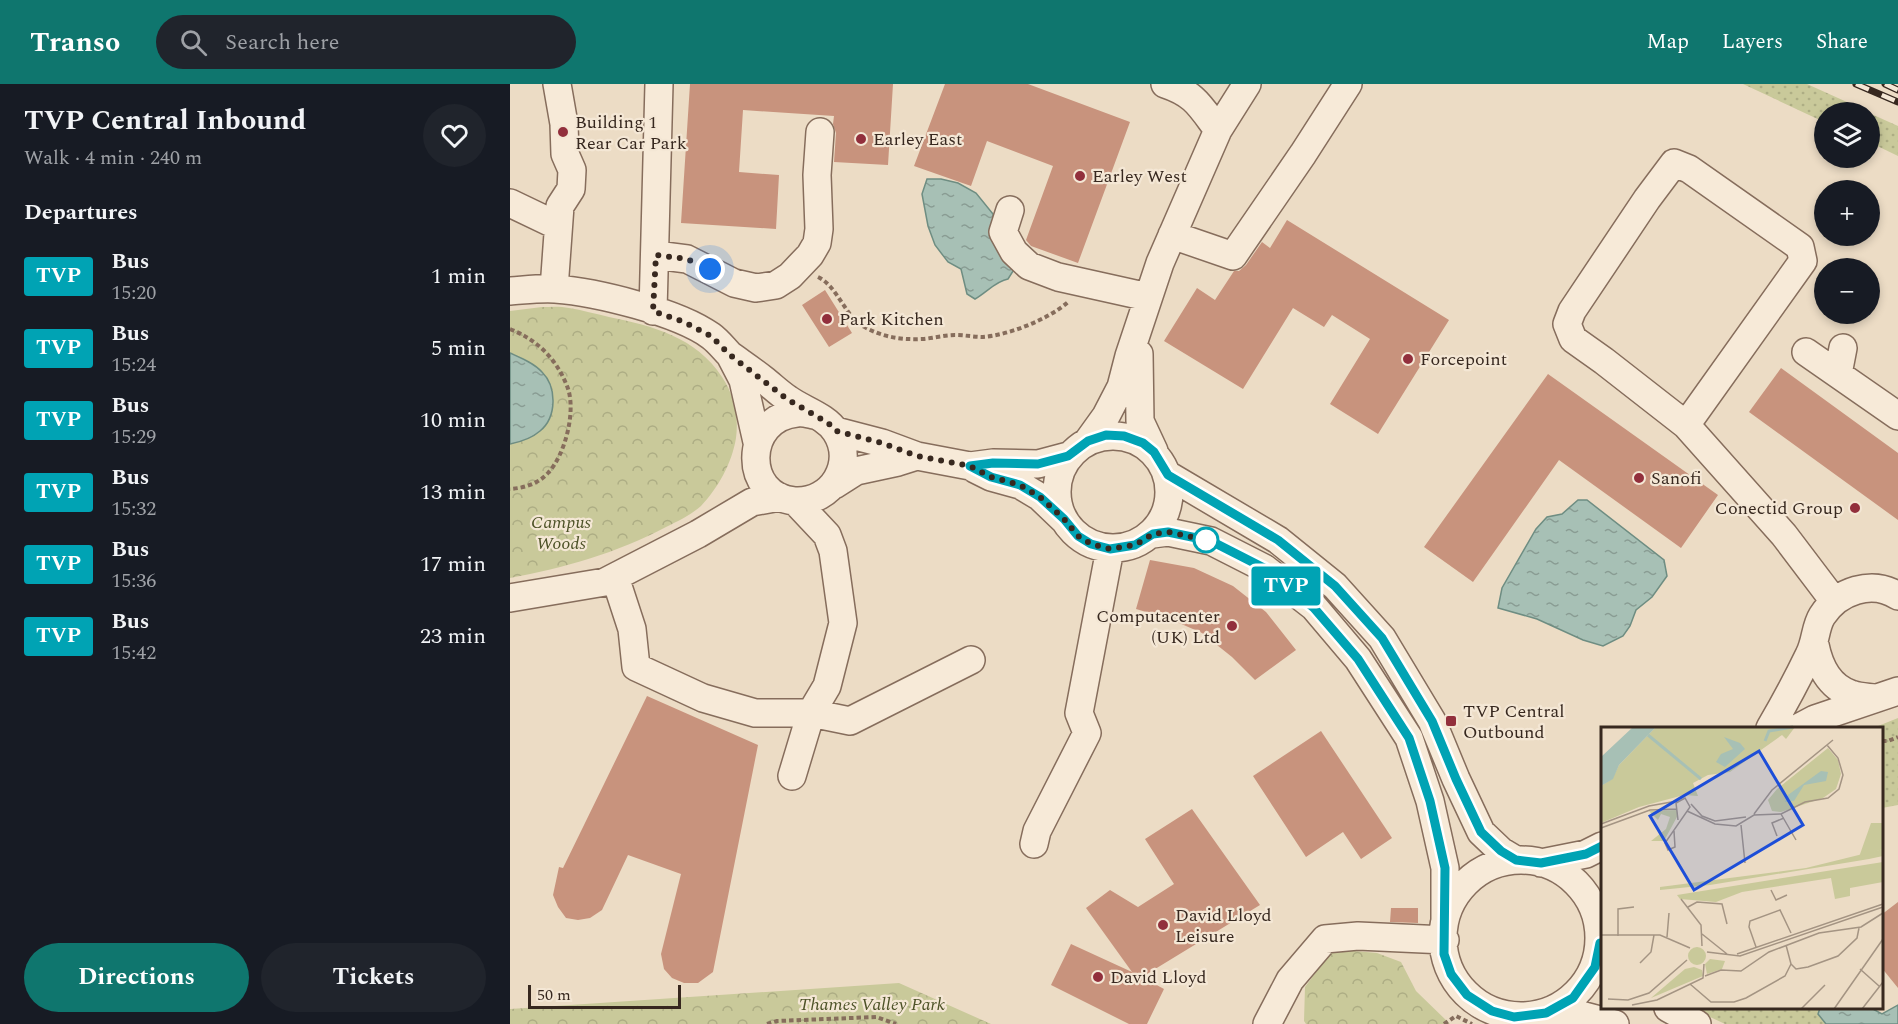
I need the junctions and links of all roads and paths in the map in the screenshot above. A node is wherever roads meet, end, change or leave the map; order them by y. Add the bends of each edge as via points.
1 (557, 84) edge
2 (659, 84) edge
3 (1247, 84) edge
4 (1348, 84) edge
5 (1182, 87) edge
6 (1218, 130) junction
7 (820, 132) dead end
8 (510, 203) edge
9 (1010, 210) dead end
10 (559, 216) junction
11 (1172, 235) junction
12 (656, 255) junction
13 (798, 268) junction
14 (1058, 277) junction
15 (554, 289) junction
16 (510, 291) edge
17 (1146, 301) junction
18 (653, 311) junction
19 (510, 328) edge
20 (1843, 348) dead end
21 (1806, 352) dead end
22 (730, 355) junction
23 (1838, 374) junction
24 (814, 415) junction
25 (1898, 416) edge
26 (1686, 425) junction
27 (836, 431) junction
28 (756, 449) junction
29 (1078, 449) junction
30 (1154, 452) junction
31 (917, 456) junction
32 (970, 466) junction
33 (1168, 475) junction
34 (831, 487) junction
35 (510, 489) edge
36 (788, 499) junction
37 (1064, 519) junction
38 (708, 527) junction
39 (1153, 534) junction
40 (827, 535) junction
41 (1110, 549) junction
42 (615, 577) junction
43 (1898, 596) edge
44 (510, 598) edge
45 (1834, 601) junction
46 (1815, 645) junction
47 (971, 660) dead end
48 (1887, 694) edge
49 (811, 713) junction
50 (1771, 727) edge
51 (1801, 727) edge
52 (1898, 736) edge
53 (1883, 741) edge
54 (792, 776) dead end
55 (1034, 844) dead end
56 (1601, 846) edge
57 (1529, 861) junction
58 (1599, 902) edge
59 (1445, 930) junction
60 (1601, 946) edge
61 (1670, 1009) edge
62 (1546, 1013) junction
63 (766, 1024) edge
64 (896, 1024) edge
65 (1267, 1024) edge
66 (1444, 1024) edge
67 (1472, 1024) edge
68 (1615, 1024) edge
69 (1697, 1024) edge

1 - 10 street via 565,154 554,170
2 - 12 street
3 - 6 street
4 - 11 street via 1233,256
5 - 6 street
6 - 11 street
7 - 13 street via 817,243
8 - 10 street
9 - 14 street via 1003,232 1014,252 1029,266
10 - 15 street
11 - 17 street
12 - 13 street via 687,259 734,283 756,288 776,285
12 - 18 street
13 - 14 path via 824,280 859,324 891,338 983,337 1014,330 1058,310 1072,298
14 - 17 street
15 - 16 street
15 - 18 street via 594,294
17 - 29 street via 1121,387 1106,417
17 - 30 street via 1138,361 1140,421
18 - 22 street via 711,336
19 - 35 path via 528,336 553,360 568,388 571,407 556,462 534,484
20 - 23 street
21 - 23 street
22 - 24 street
22 - 28 street via 743,380
23 - 25 street
24 - 27 street
24 - 28 street via 798,412 783,416 766,427
26 - 26 street via 1573,339 1568,324 1572,311 1674,163 1689,169 1800,246 1803,261
26 - 45 street via 1784,535
27 - 31 street
27 - 34 street via 844,459
28 - 36 street via 757,471 762,480 772,492
28 - 38 street via 735,495
29 - 30 street via 1106,435 1124,436
29 - 32 street via 1038,464
29 - 37 street via 1061,469 1057,489
30 - 33 street
31 - 32 street
31 - 34 street via 856,471
32 - 37 street via 1020,485
33 - 39 street via 1170,502 1165,518
33 - 57 street via 1278,540 1335,586 1382,638 1432,721 1481,832 1501,851
34 - 36 street via 817,498
34 - 40 street
36 - 38 street via 752,502
36 - 40 street
37 - 41 street via 1078,536
38 - 42 street
39 - 41 street via 1135,545
39 - 59 street via 1168,532 1211,541 1264,568 1314,608 1358,659 1409,738 1427,790 1445,868
40 - 49 street via 833,550 843,623 826,686
41 - 55 street via 1079,713 1087,733
42 - 44 street
42 - 49 street via 632,629 636,667 703,698 755,712
43 - 45 street via 1873,588 1850,591
45 - 46 street via 1817,626
46 - 48 street via 1819,663 1833,684 1850,694
46 - 50 street
47 - 49 street via 850,721
48 - 51 street
49 - 54 street
52 - 53 path
56 - 57 street via 1586,854
57 - 58 street via 1566,874
57 - 59 street via 1492,866 1470,879 1456,894
58 - 60 street
59 - 62 street via 1444,954 1451,974 1467,995 1492,1011 1514,1017
59 - 65 street via 1325,939 1290,980
60 - 62 street via 1595,967 1573,998
61 - 69 street
62 - 68 street via 1577,1014
63 - 64 path via 876,1017
66 - 67 path via 1456,1016

